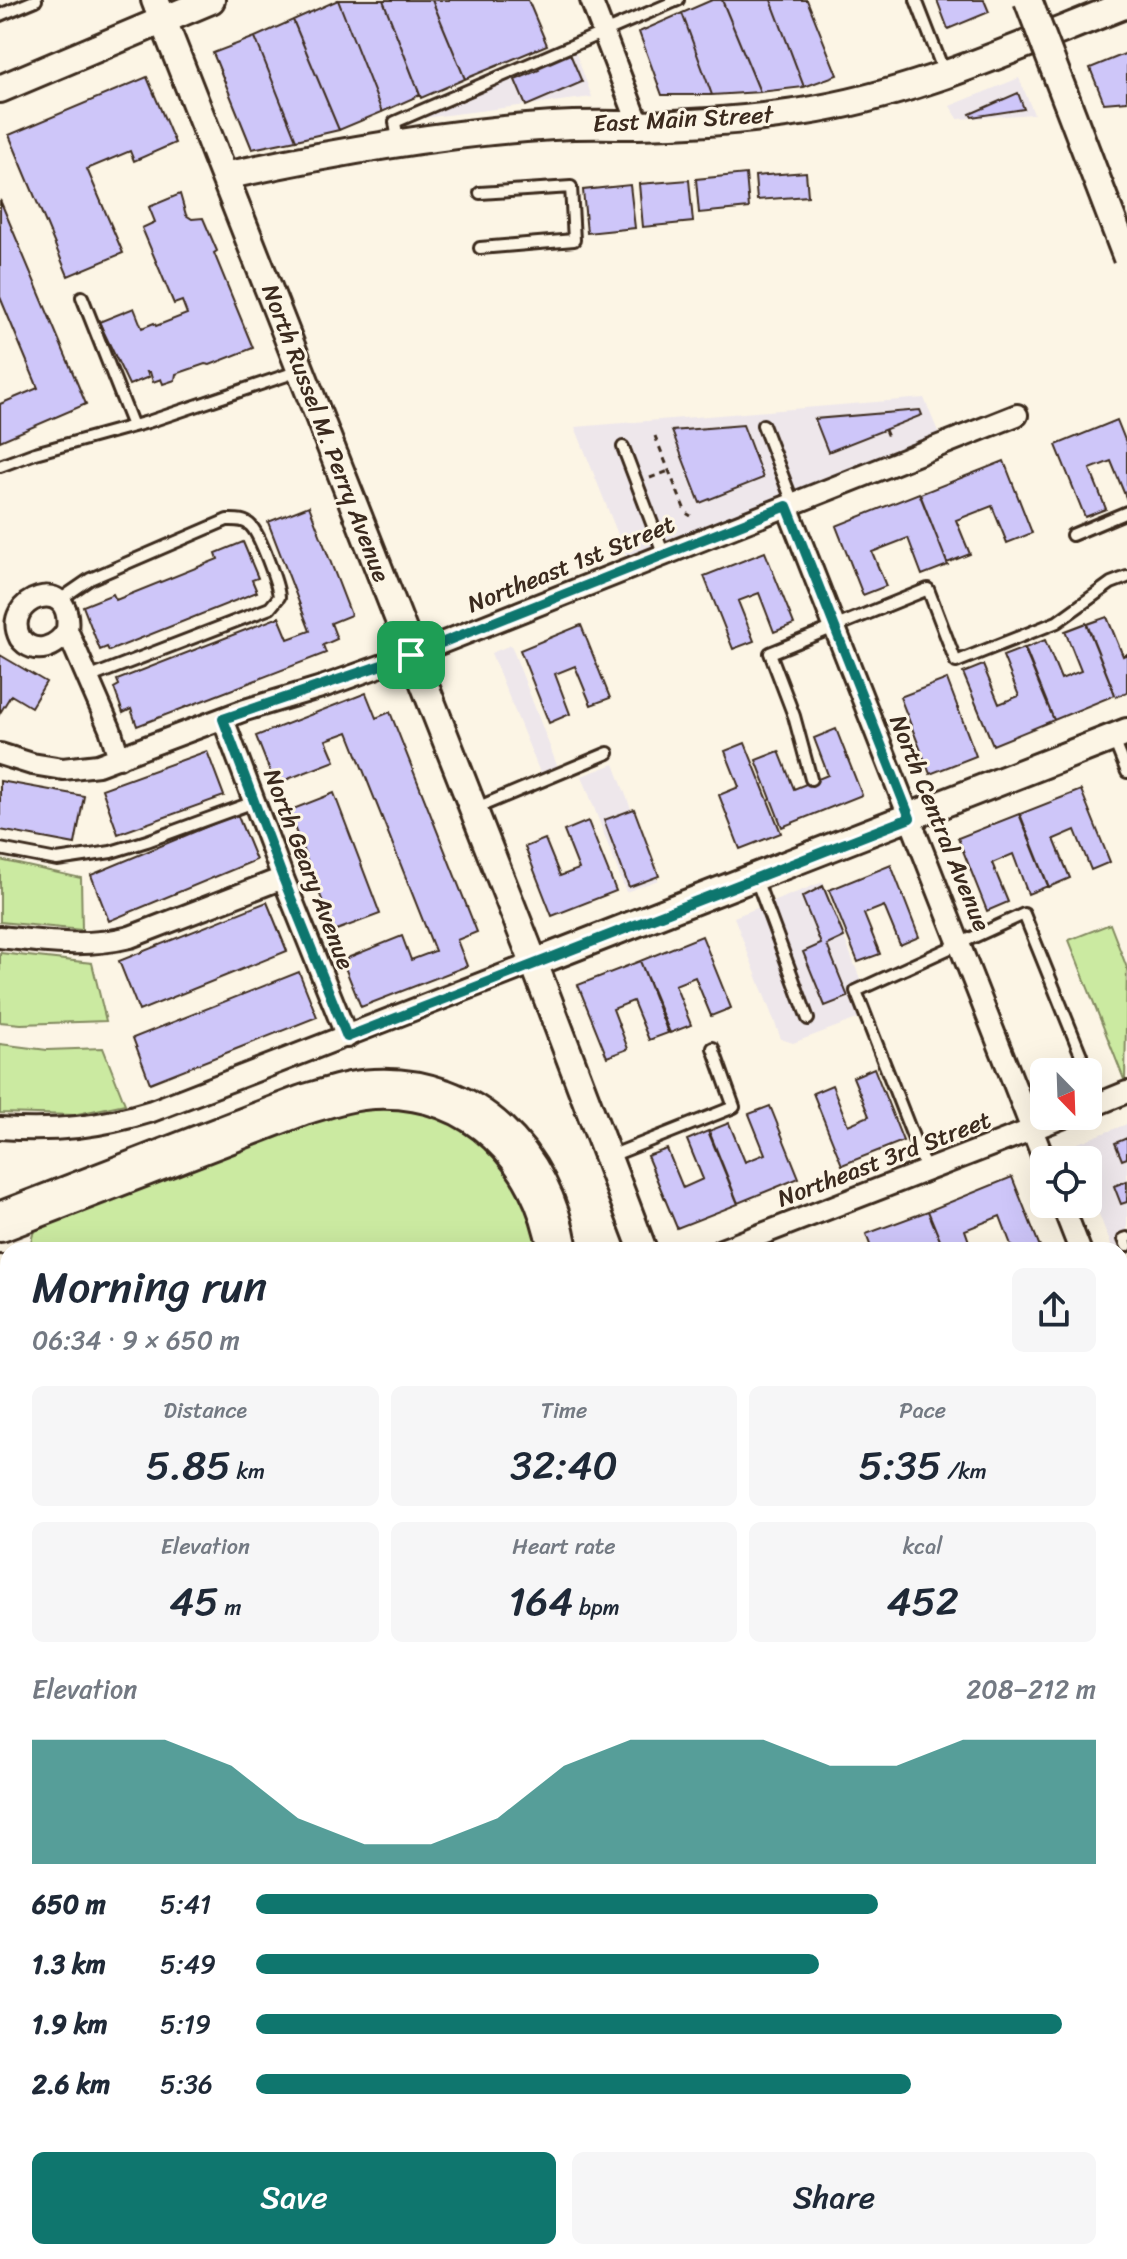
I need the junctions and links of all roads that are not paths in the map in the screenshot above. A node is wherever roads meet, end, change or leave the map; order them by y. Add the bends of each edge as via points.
1 (36, 0) edge
2 (211, 0) edge
3 (591, 0) edge
4 (678, 0) edge
5 (916, 0) edge
6 (1028, 0) edge
7 (1127, 4) edge
8 (158, 10) edge
9 (0, 15) edge
10 (604, 32) junction
11 (944, 74) junction
12 (0, 89) edge
13 (639, 125) junction
14 (398, 143) junction
15 (225, 176) junction
16 (480, 193) dead end
17 (480, 248) dead end
18 (1127, 258) edge
19 (82, 297) dead end
20 (301, 370) junction
21 (1017, 415) dead end
22 (763, 425) dead end
23 (133, 426) junction
24 (623, 447) dead end
25 (0, 466) edge
26 (790, 505) junction
27 (1127, 512) edge
28 (1072, 535) dead end
29 (664, 555) junction
30 (1127, 577) edge
31 (58, 601) junction
32 (835, 627) junction
33 (67, 630) junction
34 (411, 655) junction
35 (88, 678) junction
36 (223, 719) junction
37 (1120, 735) edge
38 (608, 753) dead end
39 (0, 754) edge
40 (119, 758) junction
41 (1127, 772) edge
42 (811, 779) dead end
43 (254, 802) junction
44 (473, 810) junction
45 (910, 818) junction
46 (0, 849) edge
47 (756, 877) junction
48 (283, 878) junction
49 (0, 937) edge
50 (960, 943) junction
51 (534, 963) junction
52 (808, 1019) dead end
53 (347, 1037) junction
54 (713, 1048) dead end
55 (1081, 1055) dead end
56 (1127, 1092) edge
57 (1102, 1102) edge
58 (1030, 1125) edge
59 (0, 1128) edge
60 (1032, 1130) joint
61 (1038, 1146) edge
62 (607, 1157) junction
63 (926, 1170) junction
64 (1067, 1218) edge
65 (0, 1222) edge
66 (556, 1242) edge
67 (640, 1242) edge
68 (742, 1242) edge
69 (1077, 1242) edge

1 - 9 lane
2 - 8 street
3 - 10 street
4 - 10 lane
5 - 11 lane
6 - 18 street, bridge
7 - 11 street, East Main Street
8 - 12 street
8 - 15 street, North Russel M. Perry Avenue
10 - 13 street
10 - 14 lane via 395,122
11 - 13 street, East Main Street via 803,112
13 - 14 street, East Main Street via 558,125
14 - 15 street, East Main Street
15 - 20 street, North Russel M. Perry Avenue
16 - 17 lane via 571,187 574,240
19 - 23 lane
20 - 23 lane
20 - 34 street, North Russel M. Perry Avenue
21 - 26 street, Northeast 1st Street
22 - 26 lane
23 - 25 lane
24 - 29 lane
26 - 29 street, Northeast 1st Street
26 - 32 street, North Central Avenue
27 - 28 lane
29 - 34 street, Northeast 1st Street
30 - 32 lane via 1057,622 956,662 928,589
31 - 33 street
31 - 33 street via 34,596 22,604 15,627 27,645 43,649
31 - 35 lane via 90,579 227,520 252,526 278,583 279,597 270,608
32 - 42 lane via 770,653
32 - 45 street, North Central Avenue
33 - 35 street
34 - 36 street, Northeast 1st Street
34 - 44 street, North Russel M. Perry Avenue
35 - 40 street
36 - 40 street, Northeast 1st Street
36 - 43 street, North Geary Avenue
37 - 41 lane
37 - 45 street
38 - 44 lane
39 - 40 street, Northeast 1st Street via 63,769
43 - 46 lane via 111,852 57,860
43 - 48 street, North Geary Avenue
44 - 51 street, North Russel M. Perry Avenue
45 - 47 street
45 - 50 street, North Central Avenue
47 - 51 street
47 - 52 lane
48 - 49 street via 104,943
48 - 53 street, North Geary Avenue
50 - 55 lane via 1024,914
50 - 58 street, North Central Avenue
50 - 63 lane via 856,991
51 - 53 street
51 - 62 street, North Russel M. Perry Avenue
53 - 59 street via 122,1121 59,1130
54 - 62 lane via 734,1107
56 - 57 street
60 - 61 street, North Central Avenue
60 - 63 street, Northeast 3rd Street
62 - 67 street, North Russel M. Perry Avenue
63 - 68 street, Northeast 3rd Street
64 - 69 street
65 - 66 highway via 303,1105 343,1093 393,1089 457,1105 496,1130 533,1172

